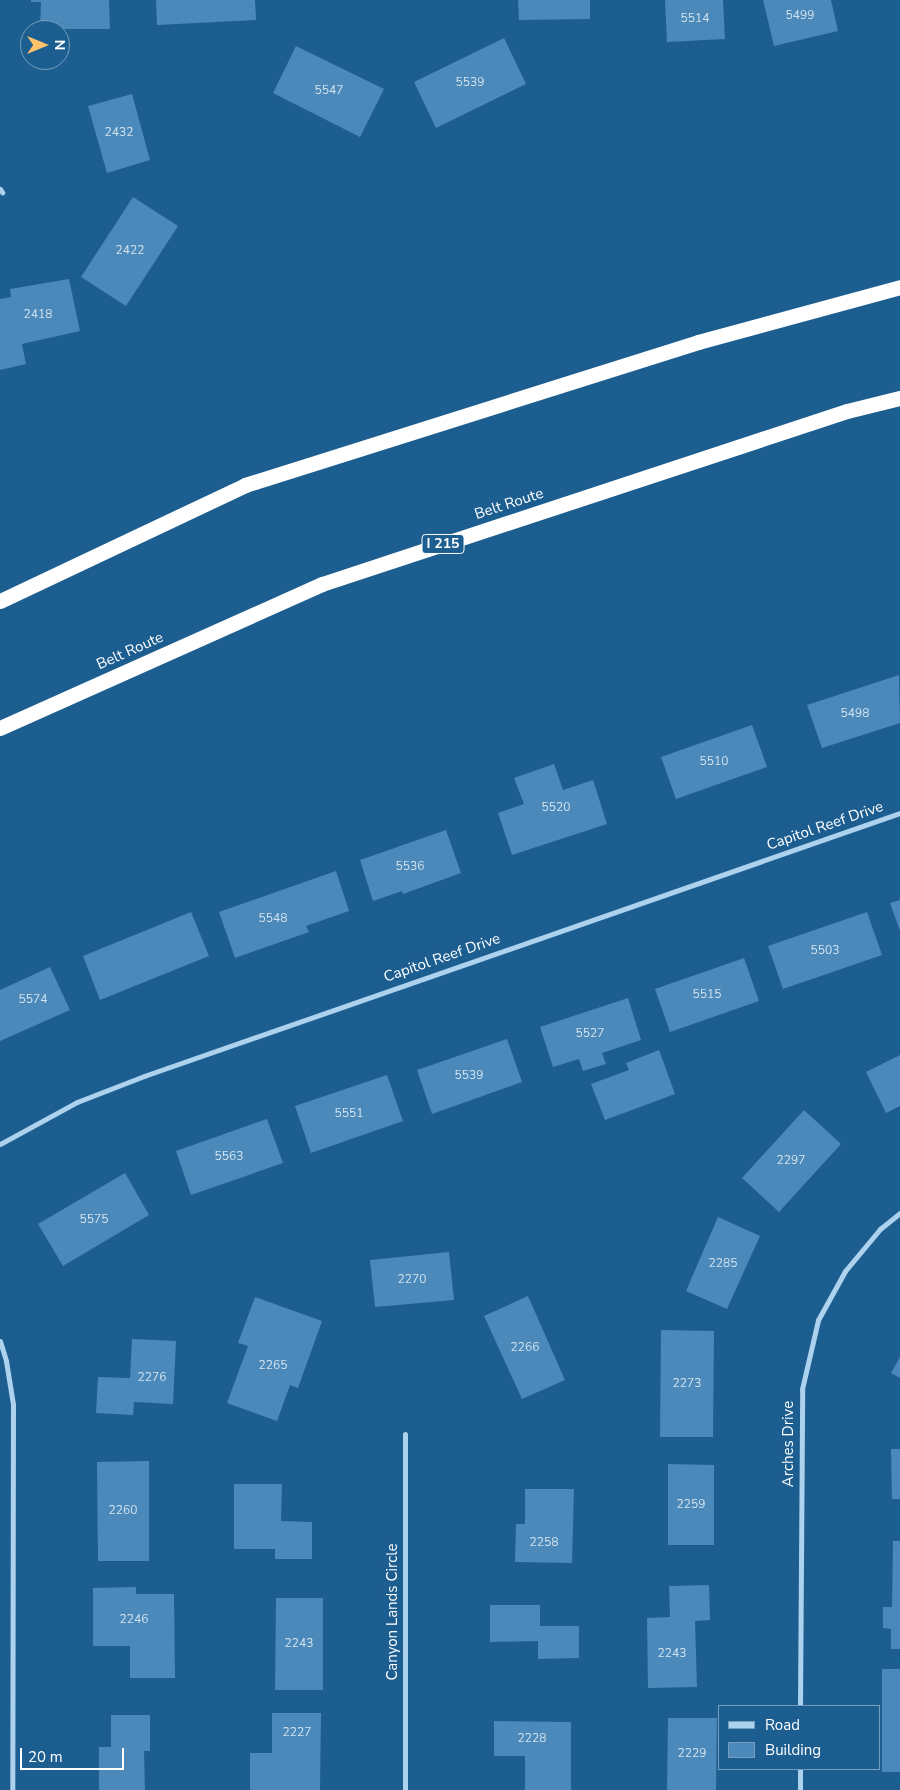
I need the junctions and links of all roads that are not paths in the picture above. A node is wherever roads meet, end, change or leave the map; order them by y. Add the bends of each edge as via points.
1 (900, 287) edge
2 (900, 398) edge
3 (0, 601) edge
4 (0, 728) edge
5 (900, 813) edge
6 (0, 1144) edge
7 (900, 1213) edge
8 (0, 1341) edge
9 (405, 1434) dead end
10 (800, 1705) edge
11 (800, 1770) edge
12 (12, 1790) edge
13 (406, 1790) edge
14 (800, 1790) edge

1 - 3 highway via 698,342 245,485
2 - 4 highway, Belt Route / I 215 via 846,411 322,584
5 - 6 street, Capitol Reef Drive via 144,1076 78,1102
7 - 10 street, Arches Drive via 880,1229 845,1271 818,1320 802,1389
8 - 12 street via 13,1404
9 - 13 street, Canyon Lands Circle
11 - 14 street

